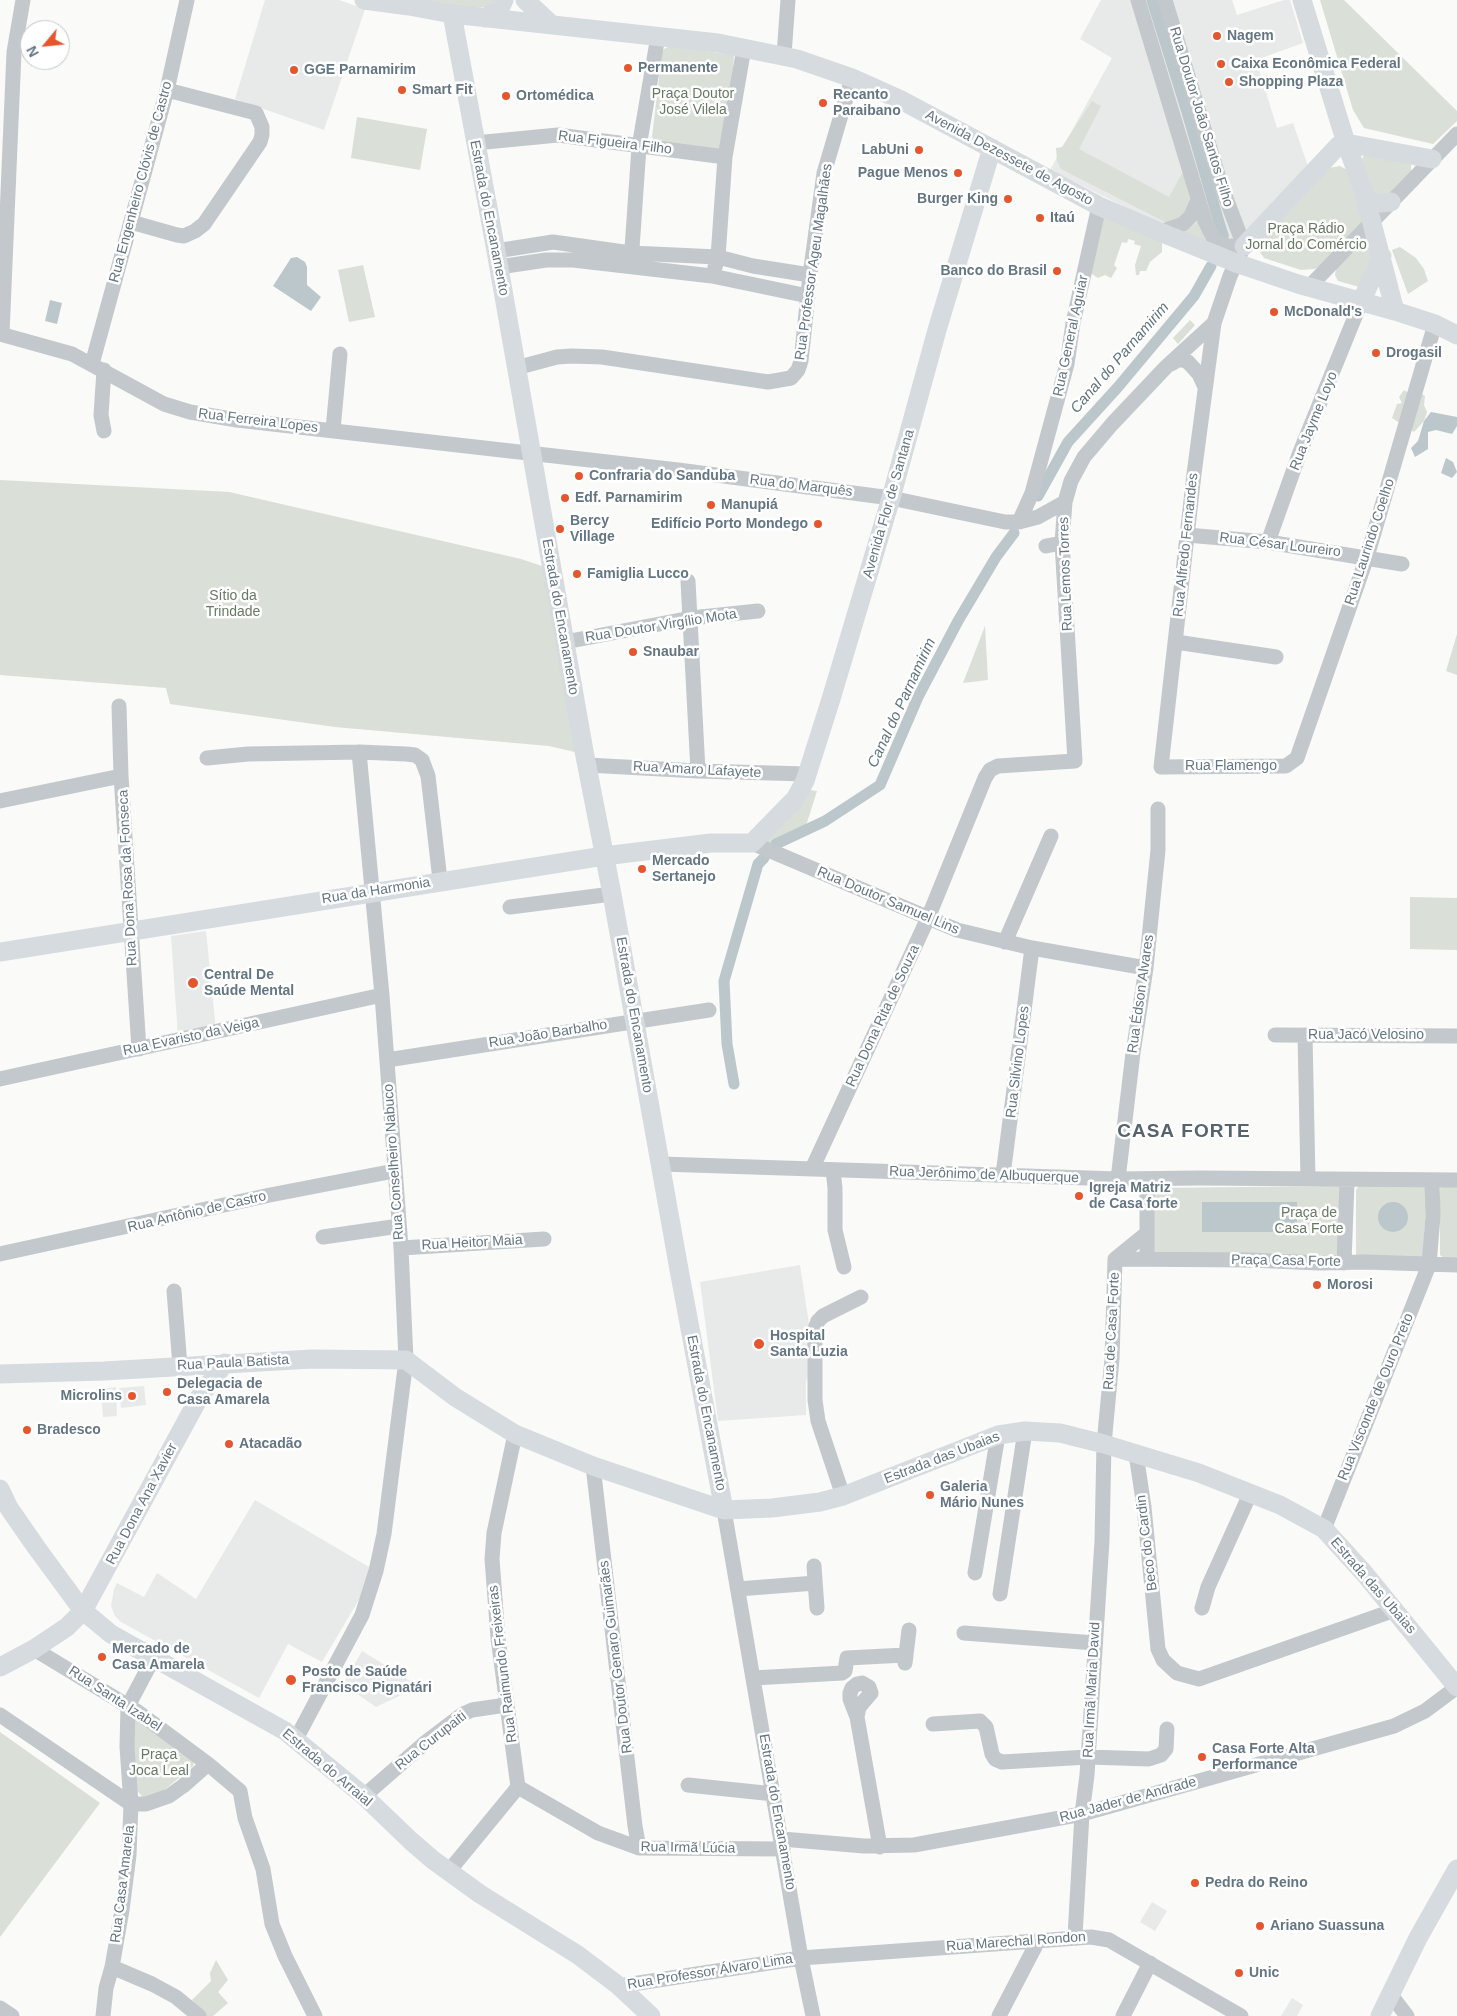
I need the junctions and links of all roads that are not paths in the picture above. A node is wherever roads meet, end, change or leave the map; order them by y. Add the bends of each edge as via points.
1 (23, 0) edge
2 (187, 0) edge
3 (364, 0) edge
4 (504, 0) edge
5 (525, 0) edge
6 (788, 0) edge
7 (1138, 0) edge
8 (1165, 0) edge
9 (1302, 0) edge
10 (407, 3) edge
11 (452, 14) junction
12 (485, 18) junction
13 (551, 24) junction
14 (658, 36) junction
15 (744, 48) junction
16 (784, 55) junction
17 (852, 78) junction
18 (167, 90) junction
19 (1457, 134) edge
20 (1346, 143) junction
21 (475, 144) junction
22 (639, 147) junction
23 (992, 148) junction
24 (725, 157) junction
25 (1432, 159) junction
26 (1325, 160) junction
27 (1355, 167) junction
28 (4, 183) edge
29 (1198, 200) junction
30 (1366, 200) junction
31 (1391, 202) junction
32 (1099, 206) junction
33 (131, 222) junction
34 (1372, 222) junction
35 (1160, 232) junction
36 (1240, 248) junction
37 (1382, 256) junction
38 (718, 257) junction
39 (497, 259) junction
40 (631, 260) junction
41 (810, 275) junction
42 (712, 276) junction
43 (1309, 287) junction
44 (808, 296) junction
45 (1361, 302) junction
46 (1395, 311) junction
47 (1214, 323) junction
48 (1435, 324) junction
49 (1, 334) edge
50 (1457, 335) edge
51 (340, 354) dead end
52 (1168, 366) junction
53 (98, 367) junction
54 (516, 368) junction
55 (1204, 385) junction
56 (334, 430) junction
57 (104, 431) dead end
58 (531, 453) junction
59 (891, 498) junction
60 (1065, 502) junction
61 (1019, 522) junction
62 (1187, 535) junction
63 (1268, 542) junction
64 (1062, 543) junction
65 (1046, 546) dead end
66 (1367, 557) junction
67 (1402, 564) dead end
68 (688, 582) dead end
69 (758, 611) dead end
70 (691, 618) junction
71 (565, 642) junction
72 (1176, 642) junction
73 (1276, 656) dead end
74 (119, 706) dead end
75 (359, 752) junction
76 (207, 758) dead end
77 (1297, 758) joint
78 (587, 765) junction
79 (1161, 767) joint
80 (698, 771) junction
81 (806, 774) junction
82 (121, 776) junction
83 (985, 778) joint
84 (0, 801) edge
85 (1158, 809) dead end
86 (1051, 836) dead end
87 (752, 843) junction
88 (604, 856) junction
89 (440, 880) junction
90 (371, 893) junction
91 (612, 894) junction
92 (510, 908) dead end
93 (928, 918) junction
94 (130, 931) junction
95 (1005, 942) junction
96 (1032, 948) junction
97 (0, 952) edge
98 (1146, 968) junction
99 (382, 994) junction
100 (709, 1010) dead end
101 (634, 1020) junction
102 (1275, 1035) dead end
103 (1305, 1035) junction
104 (1457, 1036) edge
105 (138, 1049) junction
106 (387, 1060) junction
107 (0, 1078) edge
108 (661, 1164) junction
109 (812, 1169) junction
110 (833, 1170) junction
111 (394, 1171) junction
112 (1003, 1175) junction
113 (1118, 1179) junction
114 (1308, 1179) junction
115 (1146, 1180) junction
116 (1432, 1180) junction
117 (1457, 1180) edge
118 (1347, 1181) junction
119 (399, 1226) junction
120 (1147, 1233) junction
121 (323, 1237) dead end
122 (544, 1239) dead end
123 (401, 1248) junction
124 (0, 1254) edge
125 (1115, 1259) junction
126 (1147, 1259) junction
127 (1344, 1263) junction
128 (1429, 1265) junction
129 (1457, 1265) edge
130 (844, 1267) dead end
131 (174, 1291) dead end
132 (861, 1297) dead end
133 (406, 1360) junction
134 (225, 1364) junction
135 (184, 1366) junction
136 (0, 1374) edge
137 (200, 1396) junction
138 (1026, 1430) junction
139 (515, 1434) junction
140 (998, 1435) junction
141 (1104, 1444) junction
142 (1136, 1454) junction
143 (593, 1466) junction
144 (0, 1489) edge
145 (1250, 1494) junction
146 (843, 1496) junction
147 (5, 1509) edge
148 (724, 1510) junction
149 (1324, 1530) junction
150 (814, 1566) dead end
151 (974, 1573) dead end
152 (815, 1584) junction
153 (738, 1589) junction
154 (1000, 1594) dead end
155 (817, 1608) dead end
156 (1202, 1608) dead end
157 (1395, 1610) junction
158 (83, 1611) junction
159 (909, 1630) dead end
160 (964, 1633) dead end
161 (1095, 1643) junction
162 (34, 1649) junction
163 (154, 1657) junction
164 (0, 1667) edge
165 (753, 1678) junction
166 (1457, 1687) edge
167 (506, 1705) junction
168 (128, 1706) junction
169 (0, 1714) edge
170 (857, 1718) dead end
171 (933, 1724) dead end
172 (1167, 1728) dead end
173 (296, 1739) junction
174 (1088, 1757) junction
175 (208, 1764) junction
176 (688, 1785) dead end
177 (518, 1788) junction
178 (774, 1794) junction
179 (364, 1796) junction
180 (131, 1804) junction
181 (1082, 1814) junction
182 (783, 1844) junction
183 (880, 1847) junction
184 (639, 1848) junction
185 (1457, 1869) edge
186 (449, 1871) junction
187 (1075, 1936) junction
188 (1038, 1941) junction
189 (801, 1958) junction
190 (1150, 1963) junction
191 (112, 1967) junction
192 (619, 1986) junction
193 (1391, 1995) junction
194 (0, 2008) edge
195 (12, 2016) edge
196 (103, 2016) edge
197 (199, 2016) edge
198 (315, 2016) edge
199 (651, 2016) edge
200 (814, 2016) edge
201 (999, 2016) edge
202 (1123, 2016) edge
203 (1241, 2016) edge
204 (1380, 2016) edge
205 (1407, 2016) edge

1 - 28 street via 16,36
2 - 18 street, Rua Engenheiro Clóvis de Castro
3 - 10 main road, Avenida Dezessete de Agosto
4 - 12 main road via 500,9
5 - 13 main road
6 - 16 street
7 - 29 street, Rua Doutor João Santos Filho
8 - 36 street, Rua Doutor João Santos Filho
9 - 20 main road
10 - 11 main road, Avenida Dezessete de Agosto
11 - 12 main road, Avenida Dezessete de Agosto
11 - 21 main road, Estrada do Encanamento
12 - 13 main road, Avenida Dezessete de Agosto
13 - 14 main road, Avenida Dezessete de Agosto
14 - 15 main road, Avenida Dezessete de Agosto
14 - 22 street
15 - 16 main road, Avenida Dezessete de Agosto
15 - 24 street
16 - 17 main road, Avenida Dezessete de Agosto
17 - 23 main road, Avenida Dezessete de Agosto
17 - 41 street, Rua Professor Ageu Magalhães via 824,173
18 - 33 street, Rua Engenheiro Clóvis de Castro
18 - 33 street via 256,113 260,118 262,135 204,224 195,231 184,236
19 - 25 street
20 - 25 main road
20 - 26 main road via 1338,146
20 - 27 main road
21 - 22 street, Rua Figueira Filho via 558,135
21 - 39 main road, Estrada do Encanamento
22 - 24 street, Rua Figueira Filho
22 - 40 street
23 - 32 main road, Avenida Dezessete de Agosto
23 - 59 main road, Avenida Flor de Santana
24 - 38 street
25 - 31 street
26 - 27 main road via 1337,160
26 - 36 main road
27 - 30 main road
28 - 49 street
29 - 35 street, Rua Doutor João Santos Filho via 1191,216 1183,224
29 - 36 street, Rua Doutor João Santos Filho via 1215,241
30 - 31 main road
30 - 34 main road
31 - 34 street
32 - 35 main road, Avenida Dezessete de Agosto
32 - 61 street, Rua General Aguiar via 1067,364 1032,493
33 - 53 street, Rua Engenheiro Clóvis de Castro
34 - 37 main road
34 - 43 street
35 - 36 main road, Avenida Dezessete de Agosto
36 - 43 main road, Avenida Dezessete de Agosto
36 - 47 street, Rua Alfredo Fernandes
37 - 45 main road
37 - 46 main road
38 - 40 street
38 - 41 street
38 - 42 street
39 - 40 street
39 - 54 main road, Estrada do Encanamento
40 - 42 street
41 - 44 street, Rua Professor Ageu Magalhães
42 - 44 street
43 - 45 main road, Avenida Dezessete de Agosto
44 - 54 street, Rua Professor Ageu Magalhães via 801,361 791,378 768,382 602,357 557,357
45 - 46 main road, Avenida Dezessete de Agosto
45 - 63 street, Rua Jayme Loyo via 1300,452
46 - 48 main road, Avenida Dezessete de Agosto
47 - 52 street, Rua Lemos Torres
47 - 55 street, Rua Alfredo Fernandes
48 - 50 main road, Avenida Dezessete de Agosto
48 - 66 street, Rua Laurindo Coelho
49 - 53 street, Rua Ferreira Lopes via 55,348
51 - 56 street
52 - 55 street via 1180,359 1188,362
52 - 60 street, Rua Lemos Torres via 1084,457 1071,481
53 - 56 street, Rua Ferreira Lopes via 164,404 190,412
53 - 57 street, Rua Engenheiro Clóvis de Castro
54 - 58 main road, Estrada do Encanamento
55 - 62 street, Rua Alfredo Fernandes
56 - 58 street, Rua Ferreira Lopes
58 - 59 street, Rua do Marquês
58 - 71 main road, Estrada do Encanamento
59 - 61 street, Rua do Marquês
59 - 81 main road, Avenida Flor de Santana
60 - 61 street, Rua do Marquês via 1038,518
60 - 64 street, Rua Lemos Torres
62 - 63 street, Rua César Loureiro
62 - 72 street, Rua Alfredo Fernandes
63 - 66 street, Rua César Loureiro
64 - 65 street
64 - 83 street, Rua Lemos Torres via 1075,761 998,766
66 - 67 street, Rua César Loureiro
66 - 77 street, Rua Laurindo Coelho
68 - 70 street
69 - 70 street, Rua Doutor Virgílio Mota
70 - 71 street, Rua Doutor Virgílio Mota
70 - 80 street
71 - 78 main road, Estrada do Encanamento
72 - 73 street
72 - 79 street, Rua Alfredo Fernandes
74 - 82 street, Rua Dona Rosa da Fonseca
75 - 76 street
75 - 89 street via 415,755 422,760 428,776
75 - 90 street, Rua Conselheiro Nabuco
77 - 79 street, Rua Flamengo via 1286,766
78 - 80 street, Rua Amaro Lafayete
78 - 88 main road, Estrada do Encanamento
80 - 81 street, Rua Amaro Lafayete
81 - 87 main road, Avenida Flor de Santana via 795,798
82 - 84 street
82 - 94 street, Rua Dona Rosa da Fonseca
83 - 93 street, Rua Dona Rita de Souza
85 - 98 street, Rua Édson Alvares via 1158,850
86 - 95 street
87 - 88 main road, Rua da Harmonia via 712,843
87 - 93 street, Rua Doutor Samuel Lins
88 - 89 main road, Rua da Harmonia
88 - 91 main road, Estrada do Encanamento
89 - 90 main road, Rua da Harmonia
90 - 94 main road, Rua da Harmonia
90 - 99 street, Rua Conselheiro Nabuco
91 - 92 street
91 - 101 main road, Estrada do Encanamento
93 - 95 street, Rua Doutor Samuel Lins via 956,930
93 - 109 street, Rua Dona Rita de Souza
94 - 97 main road, Rua da Harmonia
94 - 105 street, Rua Dona Rosa da Fonseca
95 - 96 street, Rua Doutor Samuel Lins
96 - 98 street, Rua Doutor Samuel Lins
96 - 112 street, Rua Silvino Lopes
98 - 113 street, Rua Édson Alvares
99 - 105 street, Rua Evaristo da Veiga
99 - 106 street, Rua Conselheiro Nabuco
100 - 101 street, Rua João Barbalho
101 - 106 street, Rua João Barbalho
101 - 108 main road, Estrada do Encanamento
102 - 103 street, Rua Jacó Velosino
103 - 104 street, Rua Jacó Velosino
103 - 114 street
105 - 107 street, Rua Evaristo da Veiga
106 - 111 street, Rua Conselheiro Nabuco
108 - 109 street, Rua Jerônimo de Albuquerque
108 - 148 main road, Estrada do Encanamento
109 - 110 street, Rua Jerônimo de Albuquerque
110 - 112 street, Rua Jerônimo de Albuquerque
110 - 130 street via 835,1230
111 - 119 street, Rua Conselheiro Nabuco
111 - 124 street, Rua Antônio de Castro
112 - 113 street, Rua Jerônimo de Albuquerque
113 - 115 street, Rua Jerônimo de Albuquerque
114 - 115 street, Rua Jerônimo de Albuquerque
114 - 118 street, Rua Jerônimo de Albuquerque
115 - 120 street
116 - 117 street, Rua Jerônimo de Albuquerque
116 - 118 street, Rua Jerônimo de Albuquerque
116 - 128 street
118 - 127 street
119 - 121 street
119 - 123 street, Rua Conselheiro Nabuco
120 - 125 street, Rua de Casa Forte
120 - 126 street
122 - 123 street, Rua Heitor Maia
123 - 133 street, Rua Conselheiro Nabuco
125 - 126 street, Praça Casa Forte
125 - 141 street, Rua de Casa Forte via 1112,1359
126 - 127 street, Praça Casa Forte
127 - 128 street, Praça Casa Forte
128 - 129 street, Praça Casa Forte
128 - 149 street, Rua Visconde de Ouro Preto
131 - 135 street
132 - 146 street via 822,1316 816,1329 815,1400 818,1421
133 - 134 main road, Rua Paula Batista via 326,1359
133 - 139 main road, Estrada das Ubaias via 455,1397
133 - 173 street, Rua Conselheiro Nabuco via 384,1534 376,1571 362,1615
134 - 135 main road, Rua Paula Batista
134 - 137 main road, Rua Dona Ana Xavier
135 - 136 main road, Rua Paula Batista
135 - 137 main road via 196,1377
137 - 158 main road, Rua Dona Ana Xavier
138 - 140 main road, Estrada das Ubaias
138 - 141 main road, Estrada das Ubaias via 1060,1433
138 - 154 street
139 - 143 main road, Estrada das Ubaias
139 - 167 street, Rua Raimundo Freixeiras via 494,1533 492,1559
140 - 146 main road, Estrada das Ubaias
140 - 151 street
141 - 142 main road, Estrada das Ubaias
141 - 161 street, Rua Irmã Maria David
142 - 145 main road, Estrada das Ubaias via 1199,1473
142 - 157 street, Beco do Cardin via 1158,1649 1163,1660 1176,1673 1199,1679
143 - 148 main road, Estrada das Ubaias
143 - 184 street, Rua Doutor Genaro Guimarães
144 - 147 main road, Estrada do Arraial
145 - 149 main road, Estrada das Ubaias via 1280,1505
145 - 156 street via 1208,1587
146 - 148 main road, Estrada das Ubaias via 800,1506
147 - 158 main road, Estrada do Arraial
148 - 153 street, Estrada do Encanamento
149 - 157 main road, Estrada das Ubaias
150 - 152 street
152 - 153 street
152 - 155 street
153 - 165 street, Estrada do Encanamento
157 - 166 main road, Estrada das Ubaias
158 - 162 main road, Rua Dona Ana Xavier
158 - 163 main road, Estrada do Arraial via 111,1634
159 - 165 street via 905,1659 848,1658 846,1671 842,1673
160 - 161 street
161 - 174 street, Rua Irmã Maria David
162 - 164 main road, Rua Dona Ana Xavier
162 - 168 street, Rua Santa Izabel
163 - 168 street, Rua Casa Amarela
163 - 173 main road, Estrada do Arraial
165 - 178 street, Estrada do Encanamento
166 - 181 street, Rua Jader de Andrade via 1426,1711 1394,1726
167 - 177 street, Rua Raimundo Freixeiras
167 - 179 street, Rua Curupaiti via 462,1714
168 - 175 street, Rua Santa Izabel
168 - 180 street, Rua Casa Amarela
169 - 180 street
170 - 183 street
171 - 174 street via 980,1720 986,1727 992,1754 998,1761
172 - 174 street via 1166,1749 1155,1757
173 - 179 main road, Estrada do Arraial
174 - 181 street, Rua Irmã Maria David
175 - 180 street via 169,1796 146,1804
175 - 198 street, Rua Santa Izabel via 240,1791 247,1824 263,1869 272,1924
176 - 178 street
177 - 184 street, Rua Irmã Lúcia via 598,1833
177 - 186 street
178 - 182 street, Estrada do Encanamento
179 - 186 main road, Estrada do Arraial via 411,1841
180 - 191 street, Rua Casa Amarela via 129,1855
181 - 183 street, Rua Jader de Andrade via 914,1844
181 - 187 street, Rua Irmã Maria David
182 - 183 street, Rua Jader de Andrade
182 - 184 street, Rua Irmã Lúcia
182 - 189 street, Estrada do Encanamento
185 - 193 main road via 1418,1938
186 - 192 main road, Estrada do Arraial
187 - 188 street, Rua Marechal Rondon
187 - 190 street, Rua Marechal Rondon via 1109,1940
188 - 189 street, Rua Marechal Rondon
188 - 201 street
189 - 192 street, Rua Professor Álvaro Lima
189 - 200 street, Estrada do Encanamento
190 - 202 street
190 - 203 street, Rua Marechal Rondon
191 - 196 street, Rua Casa Amarela
191 - 197 street via 176,1997
192 - 199 main road, Estrada do Arraial
193 - 204 main road
193 - 205 street
194 - 195 street

